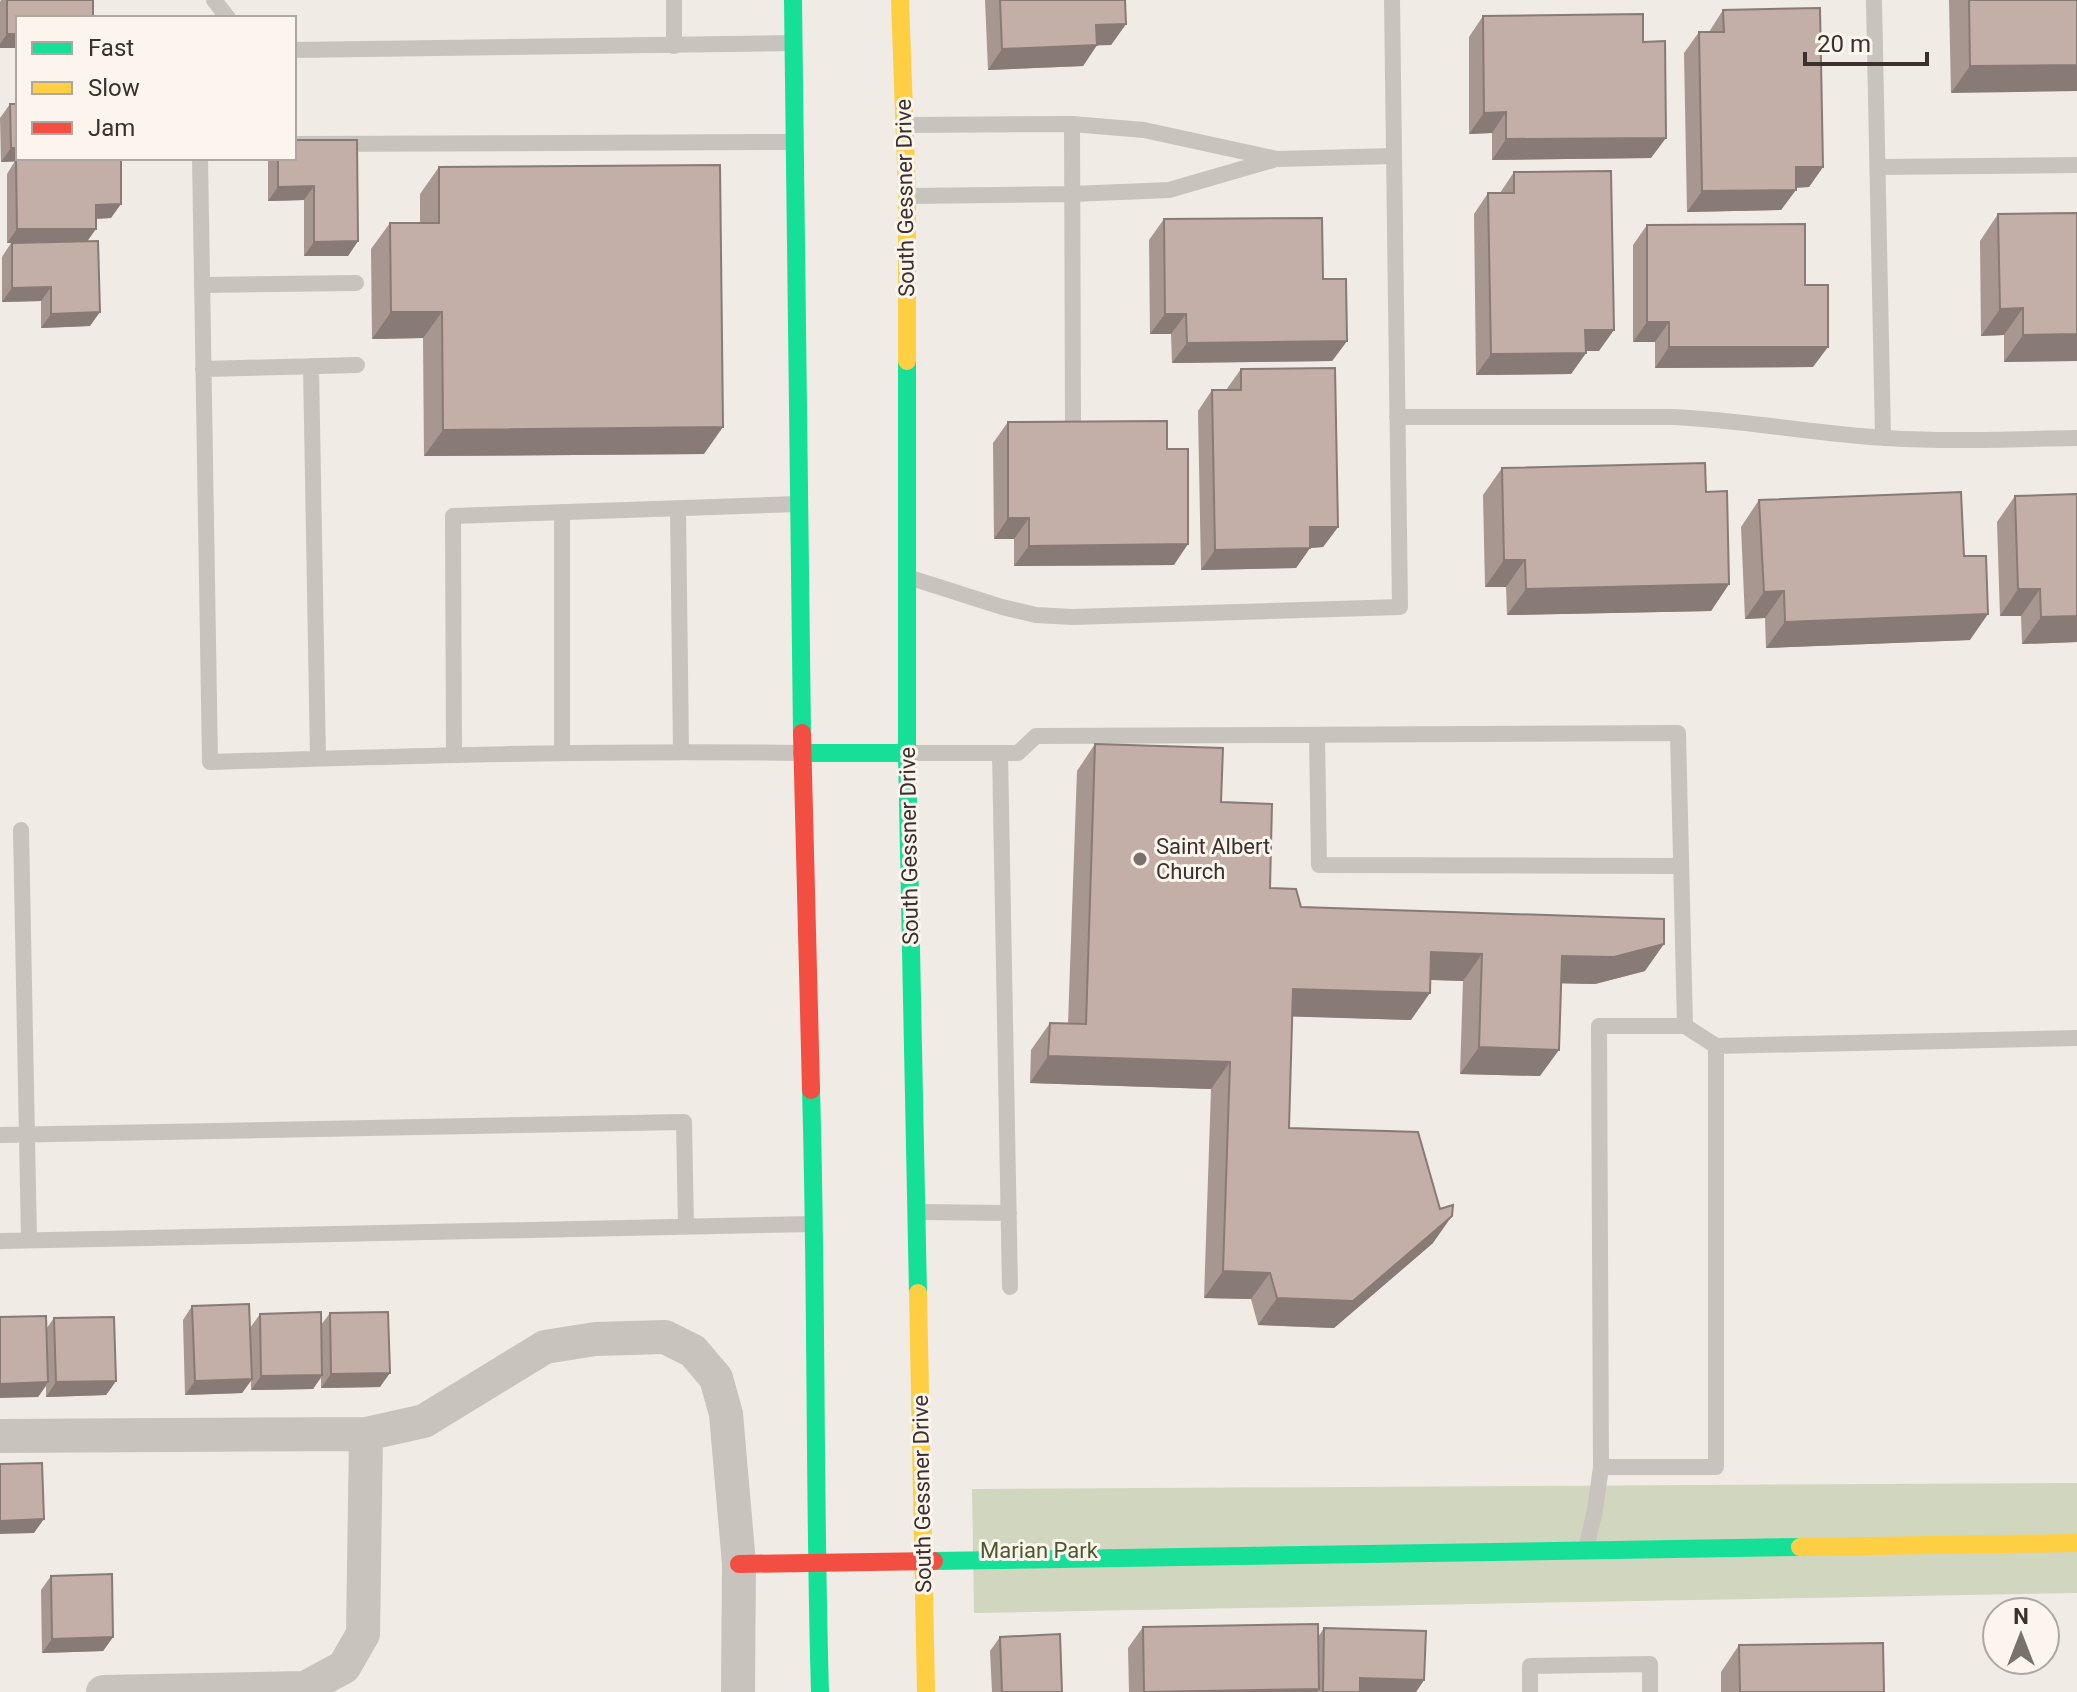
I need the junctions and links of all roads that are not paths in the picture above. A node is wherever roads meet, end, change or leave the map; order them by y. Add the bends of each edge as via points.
1 (214, 0) edge
2 (674, 0) edge
3 (793, 0) edge
4 (900, 0) edge
5 (1392, 0) edge
6 (1874, 0) edge
7 (226, 16) edge
8 (793, 43) junction
9 (674, 46) junction
10 (296, 50) edge
11 (1072, 124) junction
12 (904, 125) junction
13 (795, 142) junction
14 (296, 144) edge
15 (1394, 156) junction
16 (1277, 159) junction
17 (200, 160) edge
18 (2077, 165) edge
19 (1878, 167) junction
20 (1072, 194) junction
21 (907, 196) junction
22 (356, 283) dead end
23 (202, 285) junction
24 (357, 365) dead end
25 (311, 366) junction
26 (203, 369) junction
27 (1397, 417) junction
28 (1073, 422) edge
29 (1883, 438) junction
30 (2077, 438) edge
31 (799, 504) junction
32 (678, 509) junction
33 (562, 512) junction
34 (905, 576) junction
35 (1317, 735) junction
36 (681, 751) junction
37 (562, 752) junction
38 (802, 753) junction
39 (907, 753) junction
40 (1000, 753) junction
41 (454, 755) junction
42 (318, 758) junction
43 (21, 830) dead end
44 (1681, 866) junction
45 (1685, 1026) junction
46 (2077, 1038) edge
47 (1716, 1046) junction
48 (28, 1134) junction
49 (0, 1135) edge
50 (917, 1212) junction
51 (1009, 1213) junction
52 (815, 1224) junction
53 (686, 1227) junction
54 (29, 1240) junction
55 (0, 1241) edge
56 (1010, 1287) dead end
57 (366, 1434) junction
58 (0, 1436) edge
59 (1601, 1467) junction
60 (2077, 1543) edge
61 (1585, 1551) junction
62 (924, 1562) junction
63 (816, 1563) junction
64 (739, 1564) junction
65 (103, 1692) edge
66 (738, 1692) edge
67 (820, 1692) edge
68 (926, 1692) edge
69 (1530, 1692) edge
70 (1650, 1692) edge

1 - 7 lane
2 - 9 lane
3 - 8 main road
4 - 12 main road, South Gessner Drive
5 - 15 lane
6 - 19 lane
8 - 9 lane
8 - 13 main road
9 - 10 lane
11 - 12 lane
11 - 16 lane via 1144,130
11 - 20 lane
12 - 21 main road, South Gessner Drive
13 - 14 lane
13 - 31 main road
15 - 16 lane
15 - 27 lane
16 - 20 lane via 1169,190
17 - 23 lane
18 - 19 lane
19 - 29 lane
20 - 21 lane
20 - 28 lane
21 - 34 main road, South Gessner Drive
22 - 23 lane
23 - 26 lane
24 - 25 lane
25 - 26 lane
25 - 42 lane
26 - 42 lane via 210,762
27 - 29 lane via 1712,419
27 - 34 lane via 1400,607 1036,615
29 - 30 lane
31 - 32 lane
31 - 38 main road
32 - 33 lane
32 - 36 lane
33 - 37 lane
33 - 41 lane via 453,516
34 - 39 main road, South Gessner Drive
35 - 40 lane via 1036,736 1018,753
35 - 44 lane via 1319,865
35 - 44 lane via 1678,733
36 - 37 lane
36 - 38 lane
37 - 41 lane
38 - 39 main road
38 - 52 main road
39 - 40 lane
39 - 50 main road, South Gessner Drive
40 - 51 lane
41 - 42 lane
43 - 48 lane
44 - 45 lane
45 - 47 lane
45 - 59 lane via 1599,1026
46 - 47 lane
47 - 59 lane via 1716,1467
48 - 49 lane
48 - 53 lane via 684,1122
48 - 54 lane
50 - 51 lane
50 - 62 main road, South Gessner Drive
51 - 56 lane
52 - 53 lane
52 - 63 main road
53 - 54 lane
54 - 55 lane
57 - 58 street
57 - 64 street via 424,1421 545,1347 665,1337 693,1351 716,1378 726,1414
57 - 65 street via 363,1634 344,1667 305,1688
59 - 61 lane
60 - 61 main road
61 - 62 main road
62 - 63 main road
62 - 68 main road, South Gessner Drive
63 - 64 main road
63 - 67 main road
64 - 66 street
69 - 70 lane via 1530,1666 1650,1664

